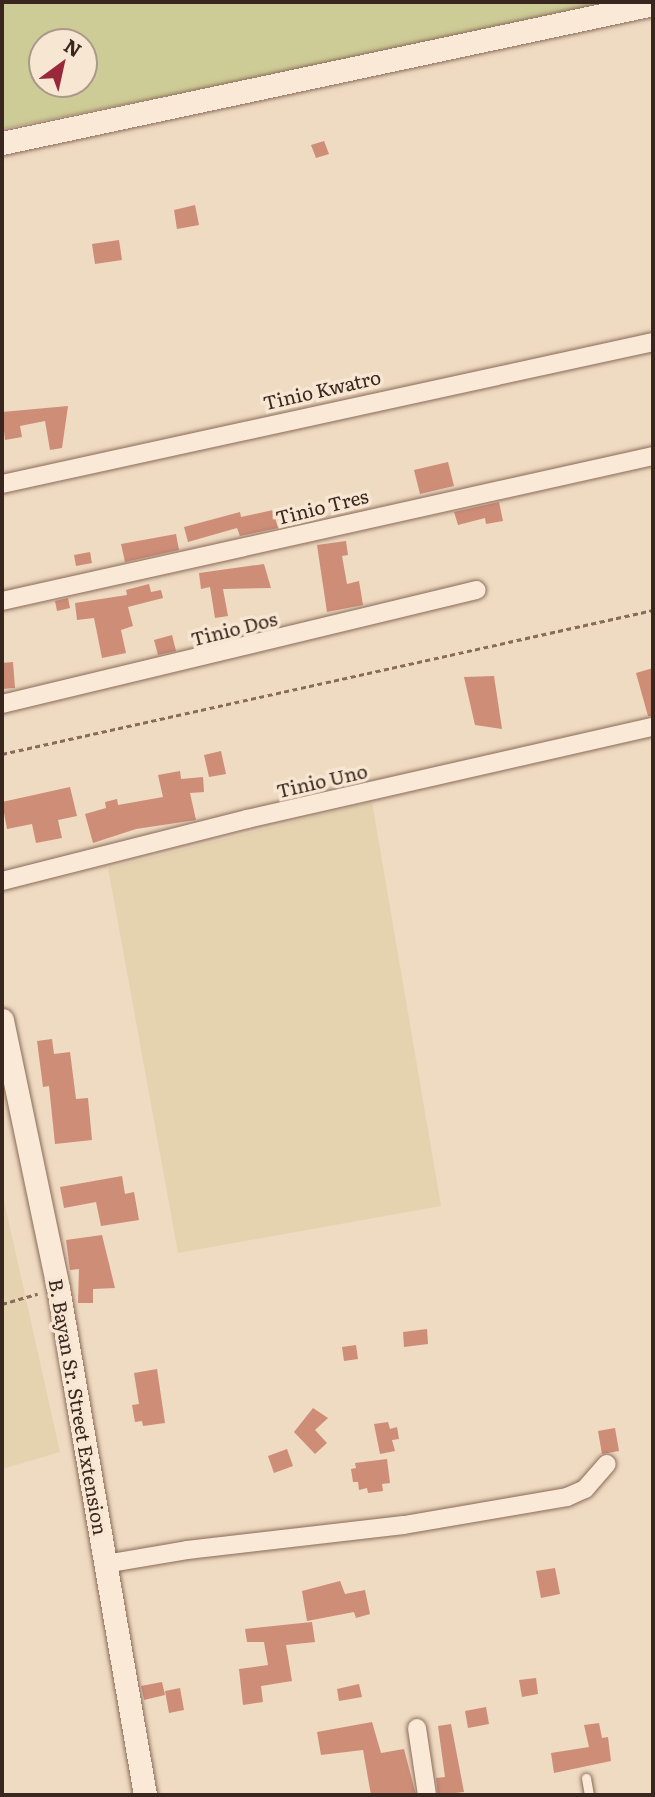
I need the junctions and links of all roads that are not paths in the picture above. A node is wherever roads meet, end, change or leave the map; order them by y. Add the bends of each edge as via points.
1 (653, 4) edge
2 (2, 143) edge
3 (653, 342) edge
4 (653, 456) edge
5 (2, 484) edge
6 (476, 590) dead end
7 (2, 601) edge
8 (2, 704) edge
9 (653, 727) edge
10 (2, 881) edge
11 (2, 1020) edge
12 (607, 1464) dead end
13 (105, 1564) junction
14 (416, 1728) dead end
15 (586, 1778) dead end
16 (145, 1795) edge
17 (426, 1795) edge
18 (589, 1795) edge

1 - 2 street
3 - 5 street, Tinio Kwatro
4 - 7 street, Tinio Tres
6 - 8 street, Tinio Dos
9 - 10 street, Tinio Uno
11 - 13 street, B. Bayan Sr. Street Extension via 58,1288
12 - 13 street via 585,1489 568,1497 404,1525
13 - 16 street, B. Bayan Sr. Street Extension
14 - 17 street
15 - 18 lane

